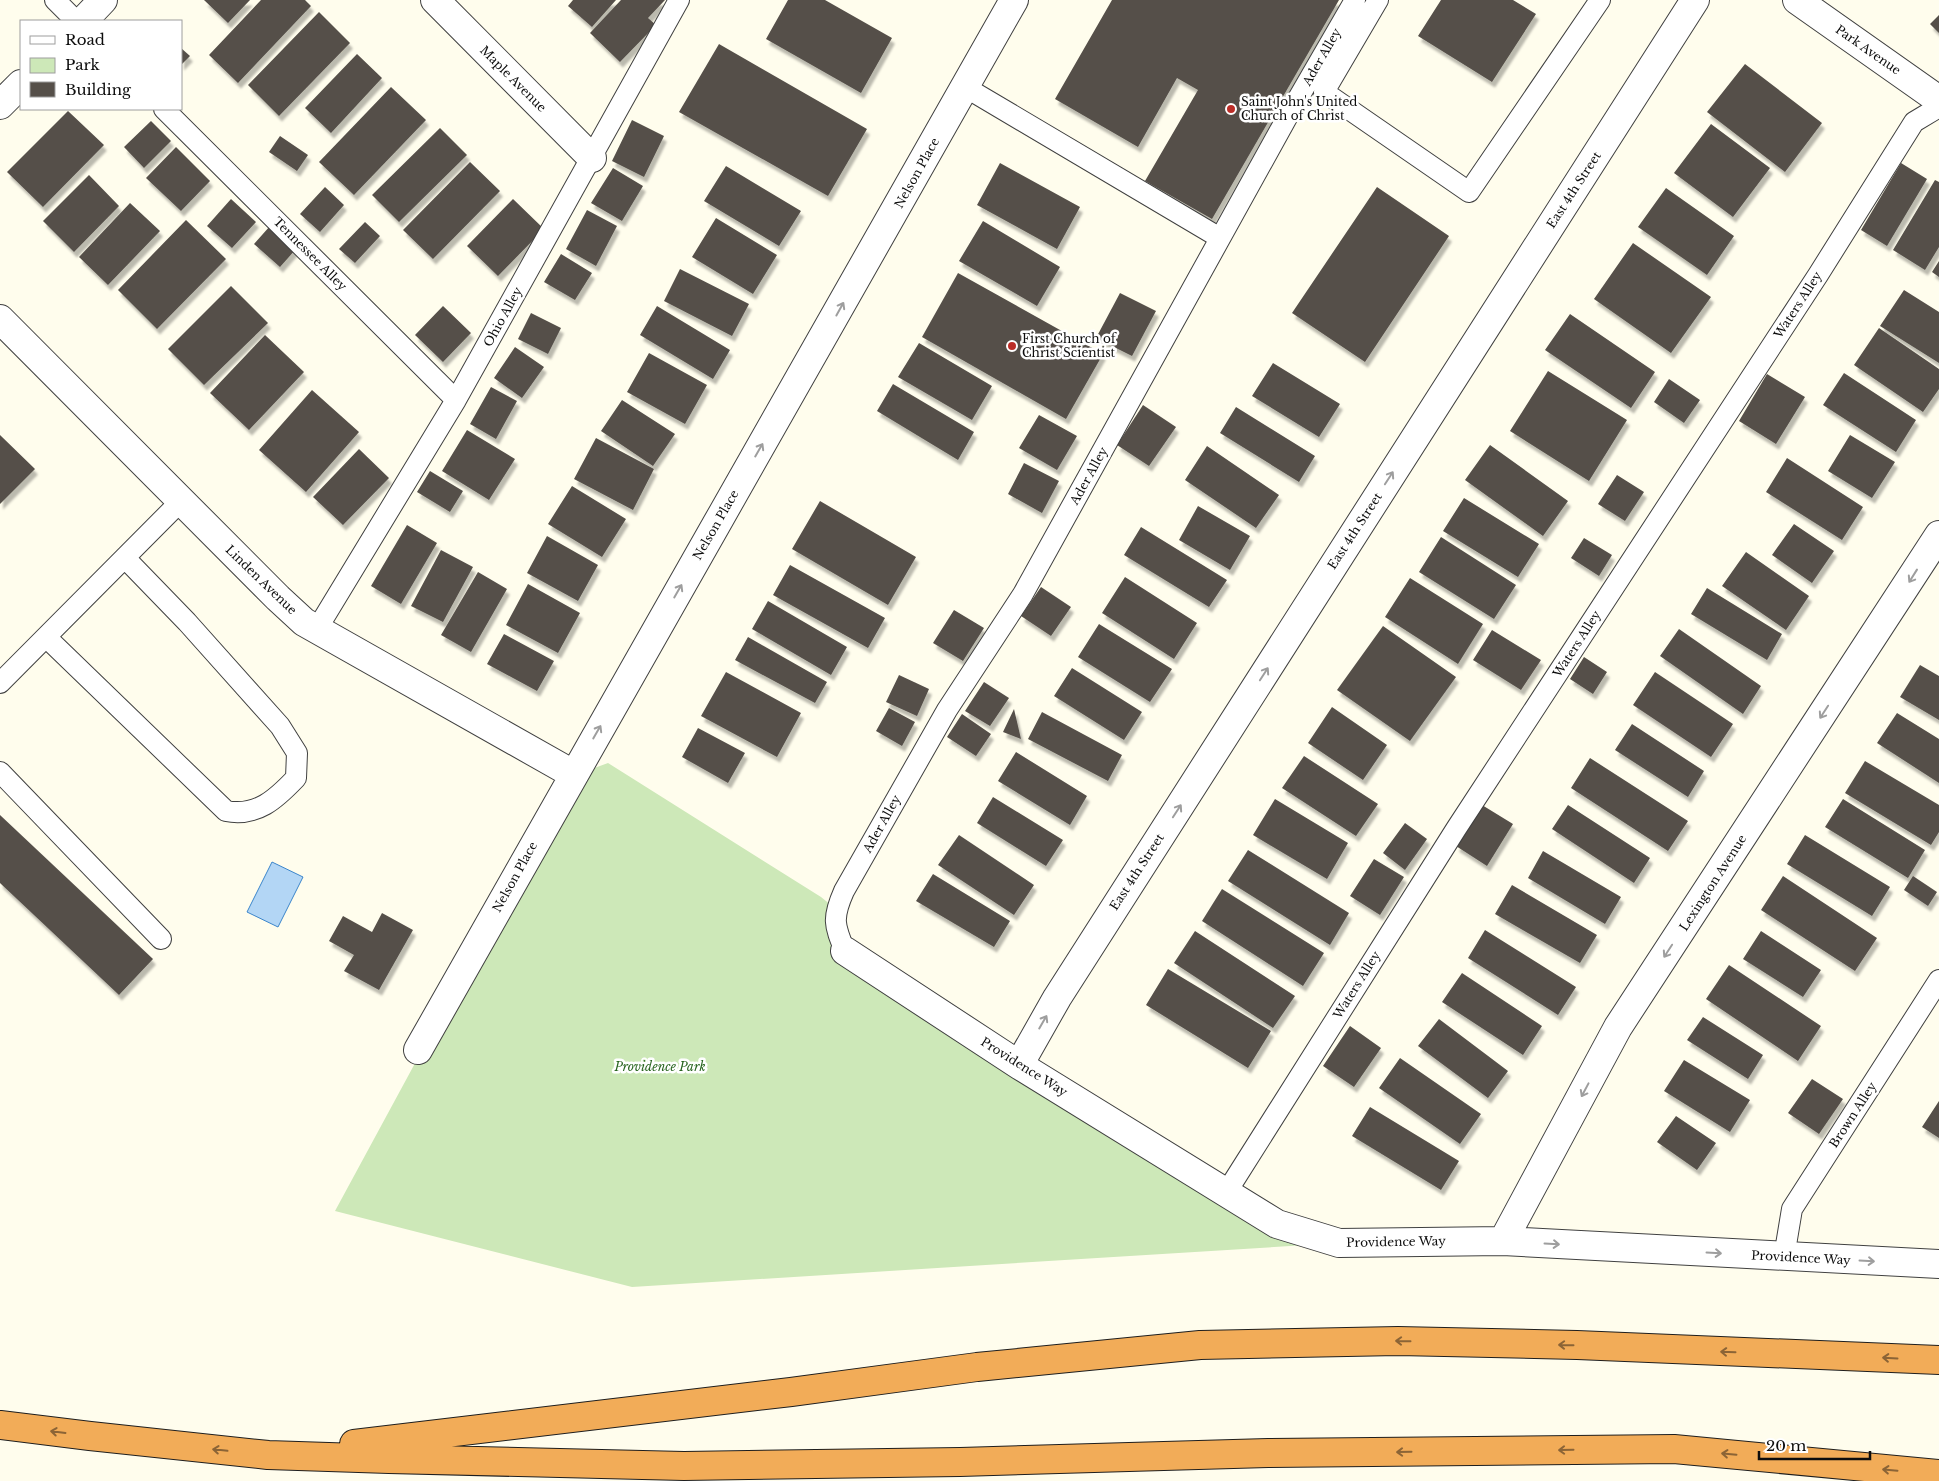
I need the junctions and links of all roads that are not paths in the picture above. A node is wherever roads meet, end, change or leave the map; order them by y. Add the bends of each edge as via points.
1 (55, 0) edge
2 (104, 0) edge
3 (435, 0) edge
4 (679, 0) edge
5 (1014, 0) edge
6 (1355, 0) edge
7 (1378, 0) edge
8 (1600, 0) edge
9 (1695, 0) edge
10 (1798, 0) edge
11 (75, 20) edge
12 (84, 20) edge
13 (20, 85) edge
14 (965, 88) junction
15 (1939, 100) edge
16 (0, 105) edge
17 (1939, 107) edge
18 (165, 110) edge
19 (592, 158) junction
20 (1220, 238) junction
21 (0, 319) edge
22 (456, 400) junction
23 (181, 501) junction
24 (1939, 535) edge
25 (125, 558) junction
26 (317, 629) junction
27 (46, 637) junction
28 (0, 684) edge
29 (0, 772) edge
30 (573, 774) junction
31 (161, 938) dead end
32 (844, 951) joint
33 (1939, 980) edge
34 (418, 1050) dead end
35 (1019, 1064) junction
36 (1226, 1192) junction
37 (1503, 1241) junction
38 (1784, 1257) junction
39 (1939, 1264) edge
40 (1939, 1360) edge
41 (0, 1424) edge
42 (268, 1455) junction
43 (1939, 1474) edge

1 - 11 lane
2 - 12 street
3 - 19 street, Maple Avenue
4 - 19 lane, Ohio Alley
5 - 14 street, Nelson Place
6 - 20 lane, Ader Alley
7 - 8 lane via 1324,92 1469,192
35 -> 9 street, East 4th Street via 1057,998
10 - 15 street, Park Avenue
13 - 16 street
14 - 20 lane
30 -> 14 street, Nelson Place
17 - 36 lane, Waters Alley via 1914,122 1818,275 1456,829
18 - 22 lane, Tennessee Alley
19 - 22 lane, Ohio Alley
20 - 32 lane, Ader Alley via 1023,594 947,710 844,891 834,921
21 - 23 street, Linden Avenue
22 - 26 lane, Ohio Alley
23 - 25 lane
23 - 26 street, Linden Avenue via 278,598 304,622
24 -> 37 street, Lexington Avenue via 1618,1027
25 - 27 lane
25 - 27 lane via 280,726 296,753 296,778 279,796 251,812 226,811
26 - 30 street, Linden Avenue
27 - 28 lane
29 - 31 lane
30 - 34 street, Nelson Place
32 - 35 street, Providence Way
33 - 38 lane, Brown Alley via 1792,1209
35 - 36 street, Providence Way
36 - 37 street, Providence Way via 1276,1224 1339,1243
37 -> 38 street, Providence Way
38 -> 39 street, Providence Way
40 -> 42 highway via 1398,1341 1200,1345 977,1367
42 -> 41 highway
43 -> 42 highway via 1674,1449 1268,1453 684,1466

